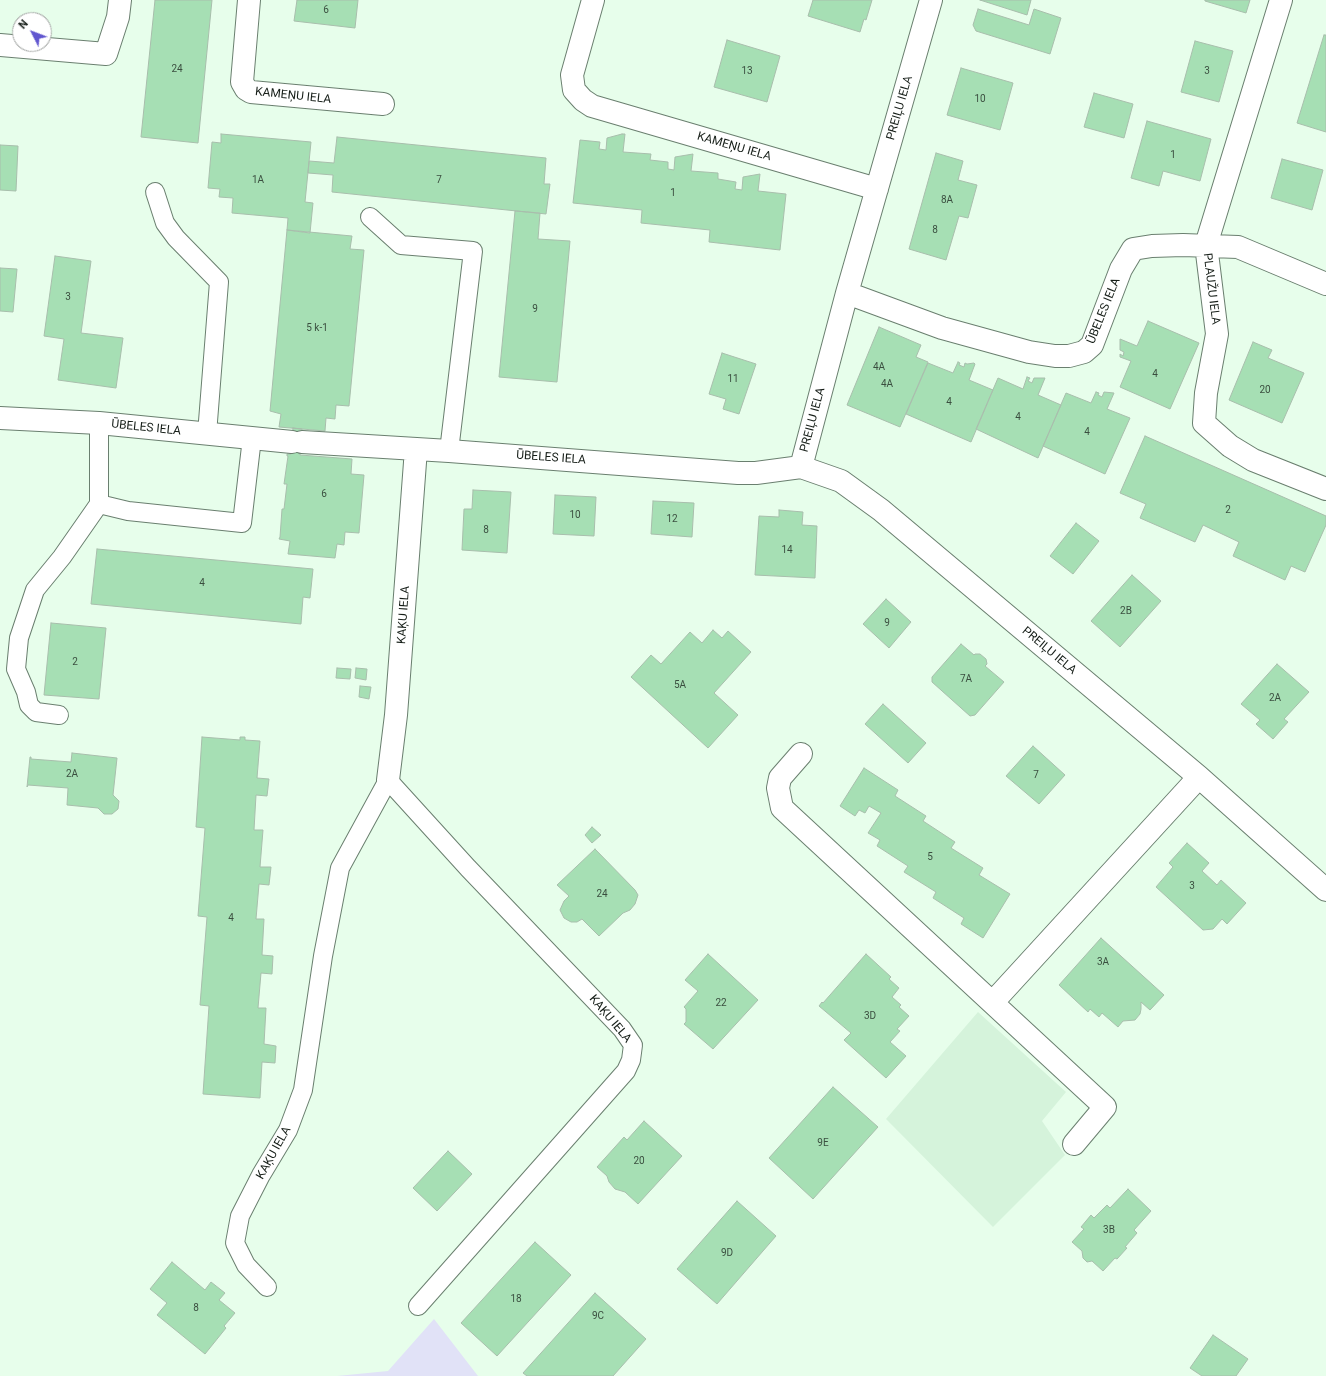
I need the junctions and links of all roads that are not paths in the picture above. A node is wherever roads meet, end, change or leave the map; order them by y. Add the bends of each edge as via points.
1 (120, 0) edge
2 (249, 0) edge
3 (593, 0) edge
4 (931, 0) edge
5 (1281, 0) edge
6 (0, 45) edge
7 (383, 104) dead end
8 (877, 189) junction
9 (155, 192) dead end
10 (370, 217) dead end
11 (1206, 245) junction
12 (1326, 284) edge
13 (847, 293) junction
14 (0, 418) edge
15 (99, 423) junction
16 (207, 434) junction
17 (252, 438) junction
18 (416, 449) junction
19 (449, 451) junction
20 (801, 467) junction
21 (1326, 489) edge
22 (99, 504) junction
23 (59, 715) dead end
24 (801, 754) dead end
25 (1200, 777) junction
26 (388, 780) junction
27 (1326, 890) edge
28 (993, 1002) junction
29 (1074, 1144) dead end
30 (267, 1287) dead end
31 (418, 1306) dead end

1 - 6 street via 118,17 106,54
2 - 7 street, KAMEŅU IELA via 242,82 246,89 251,92
3 - 8 street, KAMEŅU IELA via 572,75 574,90 592,106
4 - 8 street, PREIĻU IELA
5 - 11 street, PLAUŽU IELA
8 - 13 street, PREIĻU IELA
9 - 16 lane via 165,223 176,238 219,282
10 - 19 lane via 401,244 473,251
11 - 12 street, ŪBELES IELA via 1238,247
11 - 13 street, ŪBELES IELA via 1133,249 1121,269 1092,345 1084,352 1069,356 1029,352 950,330
11 - 21 street, PLAUŽU IELA via 1216,334 1206,393 1204,423 1230,446 1253,460
13 - 20 street, PREIĻU IELA
14 - 15 street, ŪBELES IELA
15 - 16 street, ŪBELES IELA
15 - 22 lane
16 - 17 street, ŪBELES IELA
17 - 18 street, ŪBELES IELA
17 - 22 lane via 242,523 128,511
18 - 19 street, ŪBELES IELA
18 - 26 street, KAĶU IELA via 396,715
19 - 20 street, ŪBELES IELA via 738,473
20 - 25 street, PREIĻU IELA via 841,481 881,510
22 - 23 lane via 35,590 19,638 16,669 29,705 36,712
24 - 28 street via 780,778 778,788 782,808
25 - 27 street, PREIĻU IELA
25 - 28 street
26 - 30 lane, KAĶU IELA via 340,868 323,956 303,1090 288,1130 240,1216 235,1243 246,1265
26 - 31 lane, KAĶU IELA via 622,1029 633,1046 626,1071
28 - 29 street via 1105,1107

